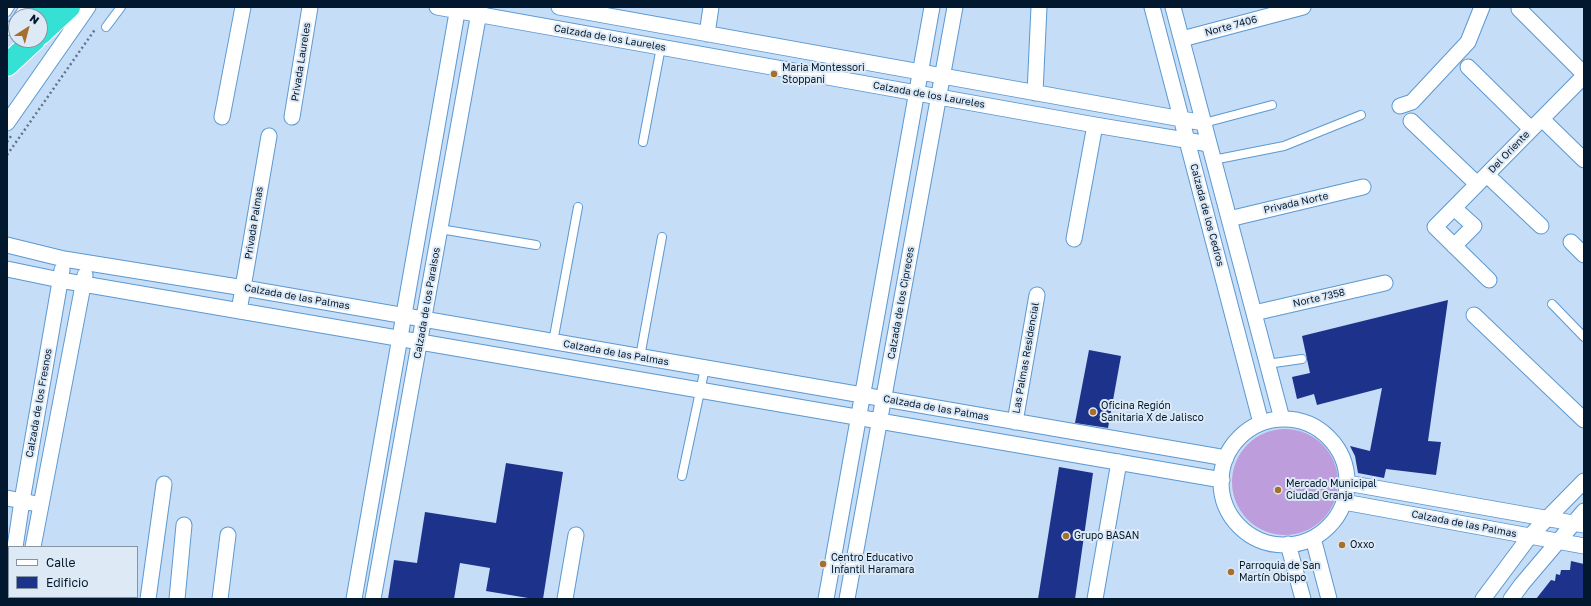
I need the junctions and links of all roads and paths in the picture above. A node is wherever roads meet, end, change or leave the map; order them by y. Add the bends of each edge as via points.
1 (10, 7) edge
2 (69, 7) edge
3 (88, 7) edge
4 (121, 7) edge
5 (243, 7) edge
6 (310, 7) edge
7 (437, 7) edge
8 (559, 7) edge
9 (711, 7) edge
10 (932, 7) edge
11 (955, 7) edge
12 (1039, 7) edge
13 (1152, 7) edge
14 (1173, 7) edge
15 (1303, 7) edge
16 (1482, 7) edge
17 (457, 9) edge
18 (1519, 10) dead end
19 (480, 11) edge
20 (7, 12) edge
21 (636, 21) junction
22 (97, 26) dead end
23 (48, 27) edge
24 (106, 28) dead end
25 (707, 34) junction
26 (1182, 39) junction
27 (633, 42) junction
28 (661, 47) junction
29 (16, 48) edge
30 (25, 48) edge
31 (1187, 58) junction
32 (7, 61) edge
33 (7, 65) edge
34 (1168, 66) junction
35 (1468, 67) dead end
36 (920, 72) junction
37 (1584, 75) edge
38 (942, 76) junction
39 (917, 92) junction
40 (1035, 93) junction
41 (939, 96) junction
42 (1062, 98) junction
43 (1272, 105) dead end
44 (1400, 106) dead end
45 (1361, 115) dead end
46 (222, 117) dead end
47 (292, 118) dead end
48 (1058, 118) junction
49 (1182, 119) junction
50 (1542, 119) junction
51 (8, 121) edge
52 (1412, 121) dead end
53 (1204, 123) junction
54 (1096, 125) junction
55 (1531, 129) junction
56 (269, 136) dead end
57 (1187, 140) junction
58 (643, 142) dead end
59 (1209, 144) junction
60 (7, 155) edge
61 (1213, 160) junction
62 (1584, 160) edge
63 (1482, 179) junction
64 (1363, 187) dead end
65 (578, 207) dead end
66 (1454, 208) junction
67 (1229, 219) junction
68 (1541, 226) dead end
69 (440, 229) junction
70 (662, 237) dead end
71 (1074, 239) dead end
72 (1571, 242) dead end
73 (7, 245) edge
74 (536, 245) dead end
75 (1454, 246) junction
76 (1584, 254) edge
77 (64, 259) junction
78 (88, 263) junction
79 (7, 269) edge
80 (60, 280) junction
81 (1489, 280) dead end
82 (1385, 283) dead end
83 (84, 284) junction
84 (244, 288) junction
85 (1037, 295) dead end
86 (1552, 304) dead end
87 (239, 310) junction
88 (1254, 313) junction
89 (1474, 314) dead end
90 (404, 316) junction
91 (424, 319) junction
92 (1584, 337) edge
93 (400, 338) junction
94 (420, 342) junction
95 (553, 342) junction
96 (640, 357) junction
97 (1302, 359) dead end
98 (1267, 364) junction
99 (705, 368) junction
100 (702, 390) junction
101 (863, 395) junction
102 (884, 399) junction
103 (859, 417) junction
104 (1282, 419) junction
105 (1584, 420) edge
106 (879, 421) junction
107 (1015, 422) junction
108 (1261, 423) junction
109 (1226, 458) junction
110 (1119, 462) junction
111 (682, 476) dead end
112 (1222, 480) junction
113 (1584, 481) edge
114 (1347, 483) junction
115 (164, 484) dead end
116 (14, 499) edge
117 (1344, 502) junction
118 (41, 504) junction
119 (1584, 511) edge
120 (1547, 519) junction
121 (1579, 524) edge
122 (184, 525) dead end
123 (228, 535) dead end
124 (576, 535) dead end
125 (1530, 536) junction
126 (1313, 538) junction
127 (1558, 541) junction
128 (1288, 544) junction
129 (15, 546) edge
130 (33, 546) edge
131 (1584, 546) edge
132 (138, 597) edge
133 (149, 599) edge
134 (176, 599) edge
135 (220, 599) edge
136 (354, 599) edge
137 (373, 599) edge
138 (566, 599) edge
139 (826, 599) edge
140 (847, 599) edge
141 (1095, 599) edge
142 (1303, 599) edge
143 (1329, 599) edge
144 (1483, 599) edge
145 (1511, 599) edge

1 - 20 lane
2 - 23 highway
3 - 51 street
4 - 24 lane
5 - 46 street
6 - 47 street, Privada Laureles
7 - 17 street, Calzada de los Laureles
8 - 21 street, Calzada de los Laureles
9 - 25 street
10 - 36 street
11 - 38 street, Calzada de los Cipreces
12 - 40 street
13 - 34 street, Calzada de los Cedros
14 - 26 street, Calzada de los Cedros
15 - 26 street, Norte 7406
16 - 44 street via 1468,42 1412,102
17 - 19 street, Calzada de los Laureles
17 - 90 street, Calzada de los Paraisos
18 - 37 street
19 - 27 street, Calzada de los Laureles
19 - 69 street, Calzada de los Paraisos
21 - 25 street, Calzada de los Laureles
21 - 27 street
22 - 60 path
25 - 36 street, Calzada de los Laureles
26 - 31 street, Calzada de los Cedros
27 - 28 street, Calzada de los Laureles
28 - 39 street, Calzada de los Laureles
28 - 58 lane
29 - 32 highway
30 - 33 highway
31 - 34 street
31 - 53 street, Calzada de los Cedros
34 - 49 street, Calzada de los Cedros
35 - 55 street
36 - 38 street, Calzada de los Laureles
36 - 39 street
37 - 50 street, Del Oriente
38 - 40 street, Calzada de los Laureles
38 - 41 street, Calzada de los Cipreces
39 - 41 street, Calzada de los Laureles
39 - 101 street
40 - 42 street, Calzada de los Laureles
41 - 48 street, Calzada de los Laureles
41 - 102 street, Calzada de los Cipreces
42 - 48 street
42 - 49 street, Calzada de los Laureles
43 - 53 lane
45 - 61 lane via 1284,146
48 - 54 street, Calzada de los Laureles
49 - 53 street, Calzada de los Laureles
49 - 57 street, Calzada de los Cedros
50 - 55 street, Del Oriente
50 - 62 street
52 - 63 street
53 - 59 street, Calzada de los Cedros
54 - 57 street, Calzada de los Laureles
54 - 71 street
55 - 63 street, Del Oriente
56 - 84 street, Privada Palmas
57 - 59 street, Calzada de los Laureles
57 - 108 street, Calzada de los Cedros
59 - 61 street, Calzada de los Cedros
61 - 67 street, Calzada de los Cedros
63 - 66 street, Del Oriente
63 - 68 street
64 - 67 street, Privada Norte
65 - 95 lane
66 - 75 street, Del Oriente via 1435,227
66 - 75 street via 1474,226
67 - 88 street, Calzada de los Cedros
69 - 74 lane
69 - 91 street, Calzada de los Paraisos
70 - 96 lane
72 - 76 street
73 - 77 street, Calzada de las Palmas
75 - 81 street
77 - 78 street, Calzada de las Palmas
77 - 80 street, Calzada de los Fresnos
78 - 83 street, Calzada de los Fresnos
78 - 84 street, Calzada de las Palmas
79 - 80 street
80 - 83 street
80 - 116 street, Calzada de los Fresnos
82 - 88 street, Norte 7358
83 - 87 street
83 - 118 street, Calzada de los Fresnos
84 - 87 street, Privada Palmas
84 - 90 street, Calzada de las Palmas
85 - 107 street, Las Palmas Residencial
86 - 92 lane
87 - 93 street
88 - 98 street, Calzada de los Cedros
89 - 105 street
90 - 91 street, Calzada de las Palmas
90 - 93 street, Calzada de los Paraisos
91 - 94 street, Calzada de los Paraisos
91 - 95 street, Calzada de las Palmas
93 - 94 street
93 - 136 street, Calzada de los Paraisos
94 - 100 street
94 - 137 street, Calzada de los Paraisos
95 - 96 street, Calzada de las Palmas
96 - 99 street, Calzada de las Palmas
97 - 98 lane
98 - 104 street, Calzada de los Cedros
99 - 100 lane
99 - 101 street, Calzada de las Palmas
100 - 103 street
100 - 111 lane
101 - 102 street, Calzada de las Palmas
101 - 103 street
102 - 106 street, Calzada de los Cipreces
102 - 107 street, Calzada de las Palmas
103 - 106 street
103 - 139 street
104 - 108 street
104 - 114 street via 1307,423 1328,437 1342,458
106 - 110 street
106 - 140 street, Calzada de los Cipreces
107 - 109 street, Calzada de las Palmas
108 - 109 street via 1244,434 1230,449
109 - 112 street
110 - 112 street
110 - 141 street
112 - 128 street via 1223,495 1228,509 1246,532 1274,544
113 - 120 street
114 - 117 street
114 - 120 street, Calzada de las Palmas
115 - 133 street
116 - 118 street
116 - 129 street, Calzada de los Fresnos
117 - 125 street, Calzada de las Palmas
117 - 126 street via 1332,523
118 - 130 street, Calzada de los Fresnos
119 - 121 street
120 - 121 street, Calzada de las Palmas
120 - 125 street
121 - 127 street
122 - 134 street
123 - 135 street
124 - 138 street
125 - 127 street, Calzada de las Palmas
125 - 144 street
126 - 128 street
126 - 143 street
127 - 131 street, Calzada de las Palmas
127 - 145 street
128 - 142 street
132 - 133 street

